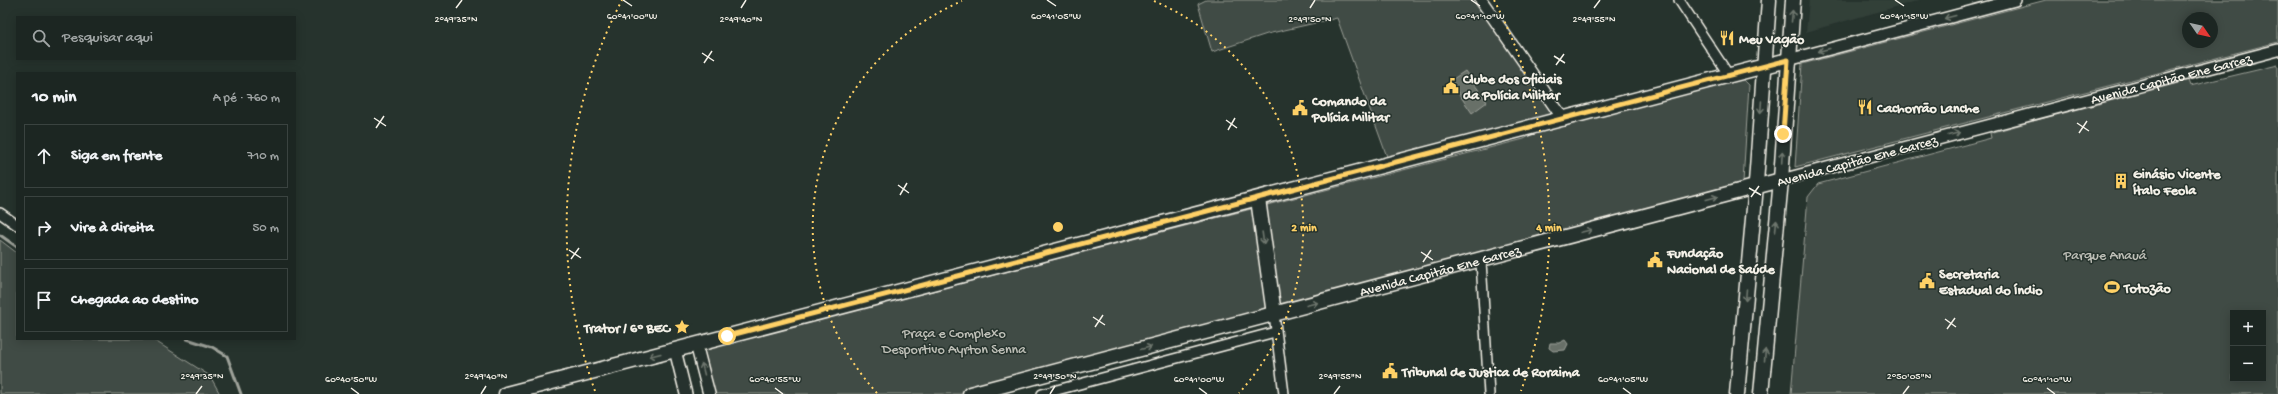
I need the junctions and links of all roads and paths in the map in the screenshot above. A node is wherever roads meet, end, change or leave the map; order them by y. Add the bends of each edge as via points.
1 (1481, 0) edge
2 (1679, 0) edge
3 (1769, 0) edge
4 (1793, 0) edge
5 (2015, 0) edge
6 (2278, 50) edge
7 (1788, 60) junction
8 (1764, 68) junction
9 (1730, 77) junction
10 (1564, 120) junction
11 (1781, 180) junction
12 (1756, 186) junction
13 (1258, 199) junction
14 (0, 212) edge
15 (16, 224) edge
16 (1481, 261) junction
17 (1274, 314) junction
18 (1275, 332) junction
19 (696, 344) junction
20 (674, 350) junction
21 (506, 394) edge
22 (686, 394) edge
23 (709, 394) edge
24 (970, 394) edge
25 (1042, 394) edge
26 (1284, 394) edge
27 (1489, 394) edge
28 (1737, 394) edge
29 (1761, 394) edge

1 - 10 street
2 - 9 street
3 - 8 main road
7 -> 4 main road
5 -> 7 street
11 -> 6 street, Avenida Capitão Ene Garcez
7 - 8 main road
11 -> 7 main road
8 - 9 main road
8 -> 12 main road
9 - 10 main road
10 - 13 main road
11 - 12 main road, Avenida Capitão Ene Garcez
29 -> 11 main road
16 -> 12 main road, Avenida Capitão Ene Garcez
12 -> 28 main road
13 -> 17 main road
13 - 19 main road
14 - 15 street
17 -> 16 main road, Avenida Capitão Ene Garcez
16 - 27 street
17 - 18 street
24 -> 17 main road, Avenida Capitão Ene Garcez
18 - 25 street
18 - 26 street
19 - 20 main road
23 -> 19 street
20 -> 21 main road
20 - 22 street

